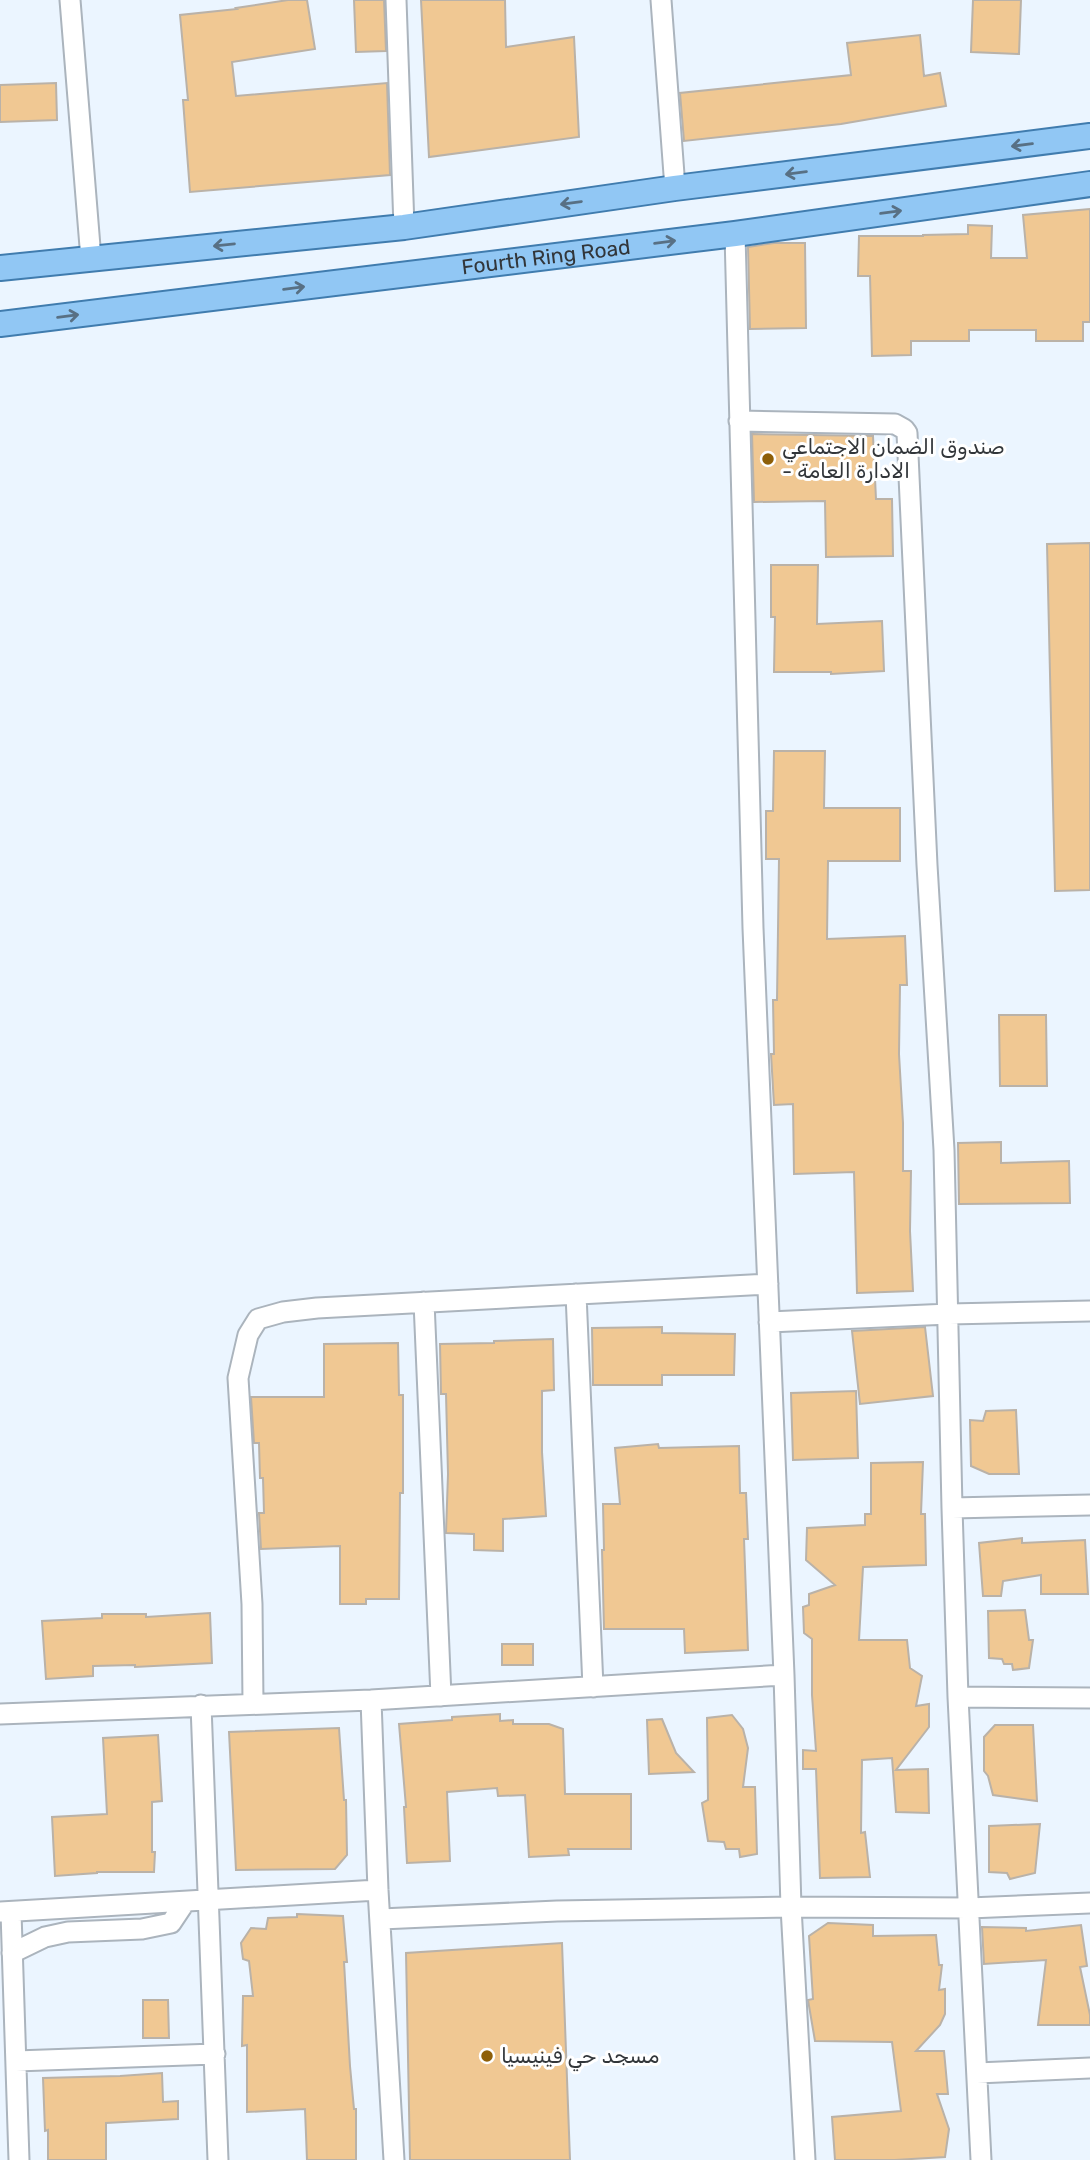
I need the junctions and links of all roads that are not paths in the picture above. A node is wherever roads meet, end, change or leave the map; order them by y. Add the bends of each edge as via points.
1 (69, 0) edge
2 (396, 0) edge
3 (661, 0) edge
4 (1090, 136) edge
5 (1090, 184) edge
6 (675, 188) junction
7 (404, 227) junction
8 (734, 234) junction
9 (91, 259) junction
10 (0, 268) edge
11 (0, 324) edge
12 (739, 421) junction
13 (768, 1284) junction
14 (576, 1294) junction
15 (424, 1302) junction
16 (1090, 1311) edge
17 (949, 1314) junction
18 (769, 1322) junction
19 (1090, 1505) edge
20 (951, 1508) junction
21 (784, 1675) junction
22 (593, 1687) junction
23 (441, 1696) junction
24 (958, 1697) junction
25 (1090, 1698) edge
26 (371, 1700) junction
27 (253, 1703) junction
28 (201, 1705) junction
29 (0, 1714) edge
30 (378, 1890) junction
31 (209, 1901) junction
32 (185, 1902) junction
33 (1090, 1903) edge
34 (791, 1908) junction
35 (969, 1908) junction
36 (5, 1912) edge
37 (381, 1919) junction
38 (12, 1953) junction
39 (215, 2054) junction
40 (16, 2061) junction
41 (1090, 2068) edge
42 (977, 2073) junction
43 (19, 2160) edge
44 (218, 2160) edge
45 (394, 2160) edge
46 (805, 2160) edge
47 (981, 2160) edge

1 - 9 street
2 - 7 street
3 - 6 street
4 -> 6 main road
8 -> 5 main road, Fourth Ring Road
6 -> 7 main road
7 -> 9 main road
11 -> 8 main road, Fourth Ring Road
8 - 12 street
9 - 10 main road
12 - 13 street via 752,928
12 - 17 street via 895,424 907,433
13 - 14 street
13 - 18 street
14 - 15 street
14 - 22 street
15 - 23 street
15 - 27 street via 283,1311 258,1319 248,1335 238,1378 252,1604
16 - 17 street
17 - 18 street
17 - 20 street
18 - 21 street
19 - 20 street
20 - 24 street
21 - 22 street
21 - 34 street
22 - 23 street
23 - 26 street
24 - 25 street
24 - 35 street
26 - 27 street
26 - 30 street
27 - 28 street
28 - 29 street
28 - 31 street
30 - 31 street
30 - 37 street
31 - 32 street
31 - 39 street
32 - 36 street
32 - 38 street via 171,1923 68,1932
33 - 35 street
34 - 35 street
34 - 37 street
34 - 46 street
35 - 42 street
36 - 38 street
37 - 45 street
38 - 40 street
39 - 40 street
39 - 44 street
40 - 43 street
41 - 42 street
42 - 47 street

